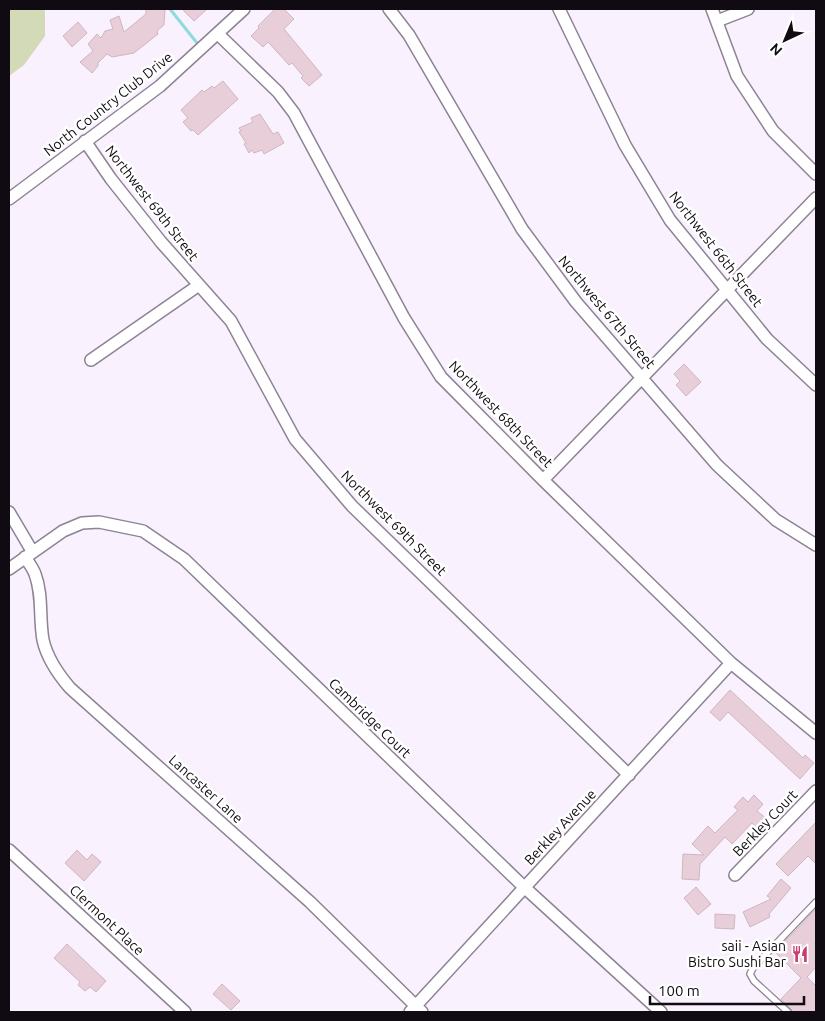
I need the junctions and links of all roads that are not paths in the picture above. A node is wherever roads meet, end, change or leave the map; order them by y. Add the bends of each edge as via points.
1 (244, 9) edge
2 (389, 9) edge
3 (559, 9) edge
4 (712, 9) edge
5 (748, 9) edge
6 (717, 21) junction
7 (218, 34) junction
8 (85, 141) junction
9 (816, 174) edge
10 (9, 198) edge
11 (816, 198) edge
12 (199, 286) junction
13 (727, 291) junction
14 (91, 360) dead end
15 (643, 378) junction
16 (816, 385) edge
17 (543, 480) junction
18 (9, 512) edge
19 (816, 545) edge
20 (29, 554) junction
21 (9, 568) edge
22 (731, 663) junction
23 (816, 733) edge
24 (629, 775) junction
25 (816, 791) edge
26 (9, 850) edge
27 (735, 875) dead end
28 (524, 887) junction
29 (816, 902) edge
30 (416, 1010) edge
31 (185, 1012) edge
32 (660, 1012) edge
33 (788, 1012) edge

1 - 7 street, North Country Club Drive
2 - 15 street, Northwest 67th Street via 409,35 522,230 576,302
3 - 13 street, Northwest 66th Street via 625,145 670,220
4 - 6 street
5 - 6 street
6 - 9 street via 737,76 773,131
7 - 8 street, North Country Club Drive via 160,86
7 - 17 street, Northwest 68th Street via 291,108 404,318 441,377
8 - 10 street, North Country Club Drive
8 - 12 street, Northwest 69th Street via 111,179
11 - 13 street
12 - 14 street
12 - 24 street, Northwest 69th Street via 231,321 295,439 352,506
13 - 15 street
13 - 16 street, Northwest 66th Street via 767,339
15 - 17 street
15 - 19 street, Northwest 67th Street via 717,465 776,520
17 - 22 street, Northwest 68th Street
18 - 20 street, Lancaster Lane
20 - 21 street, Cambridge Court
20 - 28 street, Cambridge Court via 62,531 82,523 99,522 142,531 184,559
20 - 30 street, Lancaster Lane via 40,593 43,640 58,674 310,902
22 - 23 street, Northwest 68th Street
22 - 24 street, Berkley Avenue
24 - 28 street, Berkley Avenue
25 - 27 street, Berkley Court
26 - 31 street, Clermont Place
28 - 30 street, Berkley Avenue
28 - 32 street, Cambridge Court
29 - 33 lane via 750,974

